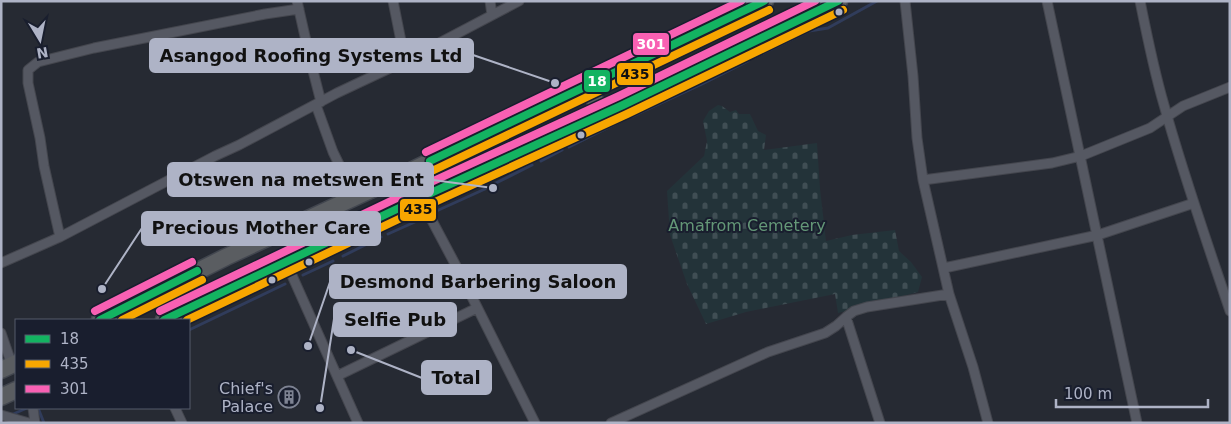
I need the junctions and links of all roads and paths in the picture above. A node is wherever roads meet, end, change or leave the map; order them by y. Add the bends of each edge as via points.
1 (393, 1) edge
2 (490, 1) edge
3 (520, 1) edge
4 (765, 1) edge
5 (839, 1) edge
6 (905, 1) edge
7 (1047, 1) edge
8 (1140, 1) edge
9 (298, 5) edge
10 (492, 15) junction
11 (405, 61) junction
12 (587, 85) junction
13 (1230, 87) edge
14 (318, 103) junction
15 (602, 114) junction
16 (1167, 117) junction
17 (1081, 156) junction
18 (923, 180) junction
19 (355, 197) junction
20 (420, 198) junction
21 (1194, 203) junction
22 (1098, 235) junction
23 (60, 237) junction
24 (286, 262) junction
25 (1, 263) edge
26 (944, 268) junction
27 (949, 294) junction
28 (477, 308) junction
29 (1230, 311) edge
30 (846, 317) junction
31 (102, 319) edge
32 (166, 319) edge
33 (1, 333) edge
34 (10, 366) edge
35 (337, 376) junction
36 (15, 390) edge
37 (1, 397) edge
38 (33, 409) edge
39 (175, 409) edge
40 (1, 416) edge
41 (29, 423) edge
42 (36, 423) edge
43 (182, 423) edge
44 (358, 423) edge
45 (535, 423) edge
46 (610, 423) edge
47 (880, 423) edge
48 (988, 423) edge
49 (1138, 423) edge

1 - 11 street
2 - 10 street
3 - 10 street
4 - 12 highway
5 - 15 highway
6 - 18 street
7 - 17 street
8 - 16 street
9 - 14 street
9 - 23 street via 38,62 28,70
10 - 11 street
11 - 14 street
12 - 15 highway
12 - 19 highway
13 - 16 street via 1182,106
14 - 19 street via 333,152
14 - 23 street
15 - 20 highway
16 - 17 street via 1150,128
16 - 21 street
17 - 18 street via 1052,163
17 - 22 street
18 - 26 street
19 - 31 highway
20 - 24 highway
20 - 28 street
21 - 22 street
21 - 29 street
22 - 26 street
22 - 49 street
23 - 25 street
24 - 32 highway
24 - 35 street
26 - 27 street
27 - 30 street via 867,307
27 - 48 street
28 - 35 street
28 - 45 street
30 - 46 street via 825,333 768,352
30 - 47 street
33 - 34 street
35 - 44 street
36 - 37 highway
38 - 42 street
39 - 43 street
40 - 41 street

